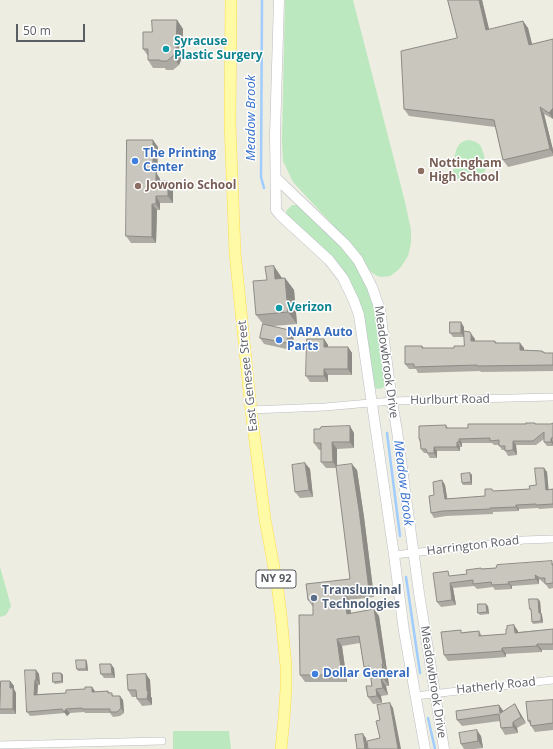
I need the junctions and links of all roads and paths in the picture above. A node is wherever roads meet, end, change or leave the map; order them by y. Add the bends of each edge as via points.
1 (231, 0) edge
2 (279, 0) edge
3 (276, 178) junction
4 (553, 398) edge
5 (392, 401) junction
6 (372, 403) junction
7 (251, 410) junction
8 (553, 538) edge
9 (413, 553) junction
10 (394, 555) junction
11 (553, 680) edge
12 (436, 693) junction
13 (415, 696) junction
14 (162, 741) dead end
15 (0, 745) edge
16 (281, 749) edge
17 (425, 749) edge
18 (444, 749) edge

1 - 7 main road, East Genesee Street / NY 92 via 230,124 235,253
2 - 3 street, Meadowbrook Drive
3 - 5 street, Meadowbrook Drive via 345,244 358,260 380,310
3 - 6 street, Meadowbrook Drive via 276,210 329,260 343,278 354,301 360,322
4 - 5 street, Hurlburt Road
5 - 6 street, Hurlburt Road
5 - 9 street, Meadowbrook Drive
6 - 7 street, Hurlburt Road via 325,408
6 - 10 street, Meadowbrook Drive
7 - 16 main road, East Genesee Street / NY 92 via 265,518 277,584 286,666
8 - 9 street, Harrington Road
9 - 10 street, Harrington Road
9 - 12 street, Meadowbrook Drive
10 - 13 street, Meadowbrook Drive
11 - 12 street, Hatherly Road
12 - 13 street, Hatherly Road
12 - 18 street, Meadowbrook Drive
13 - 17 street, Meadowbrook Drive
14 - 15 street

